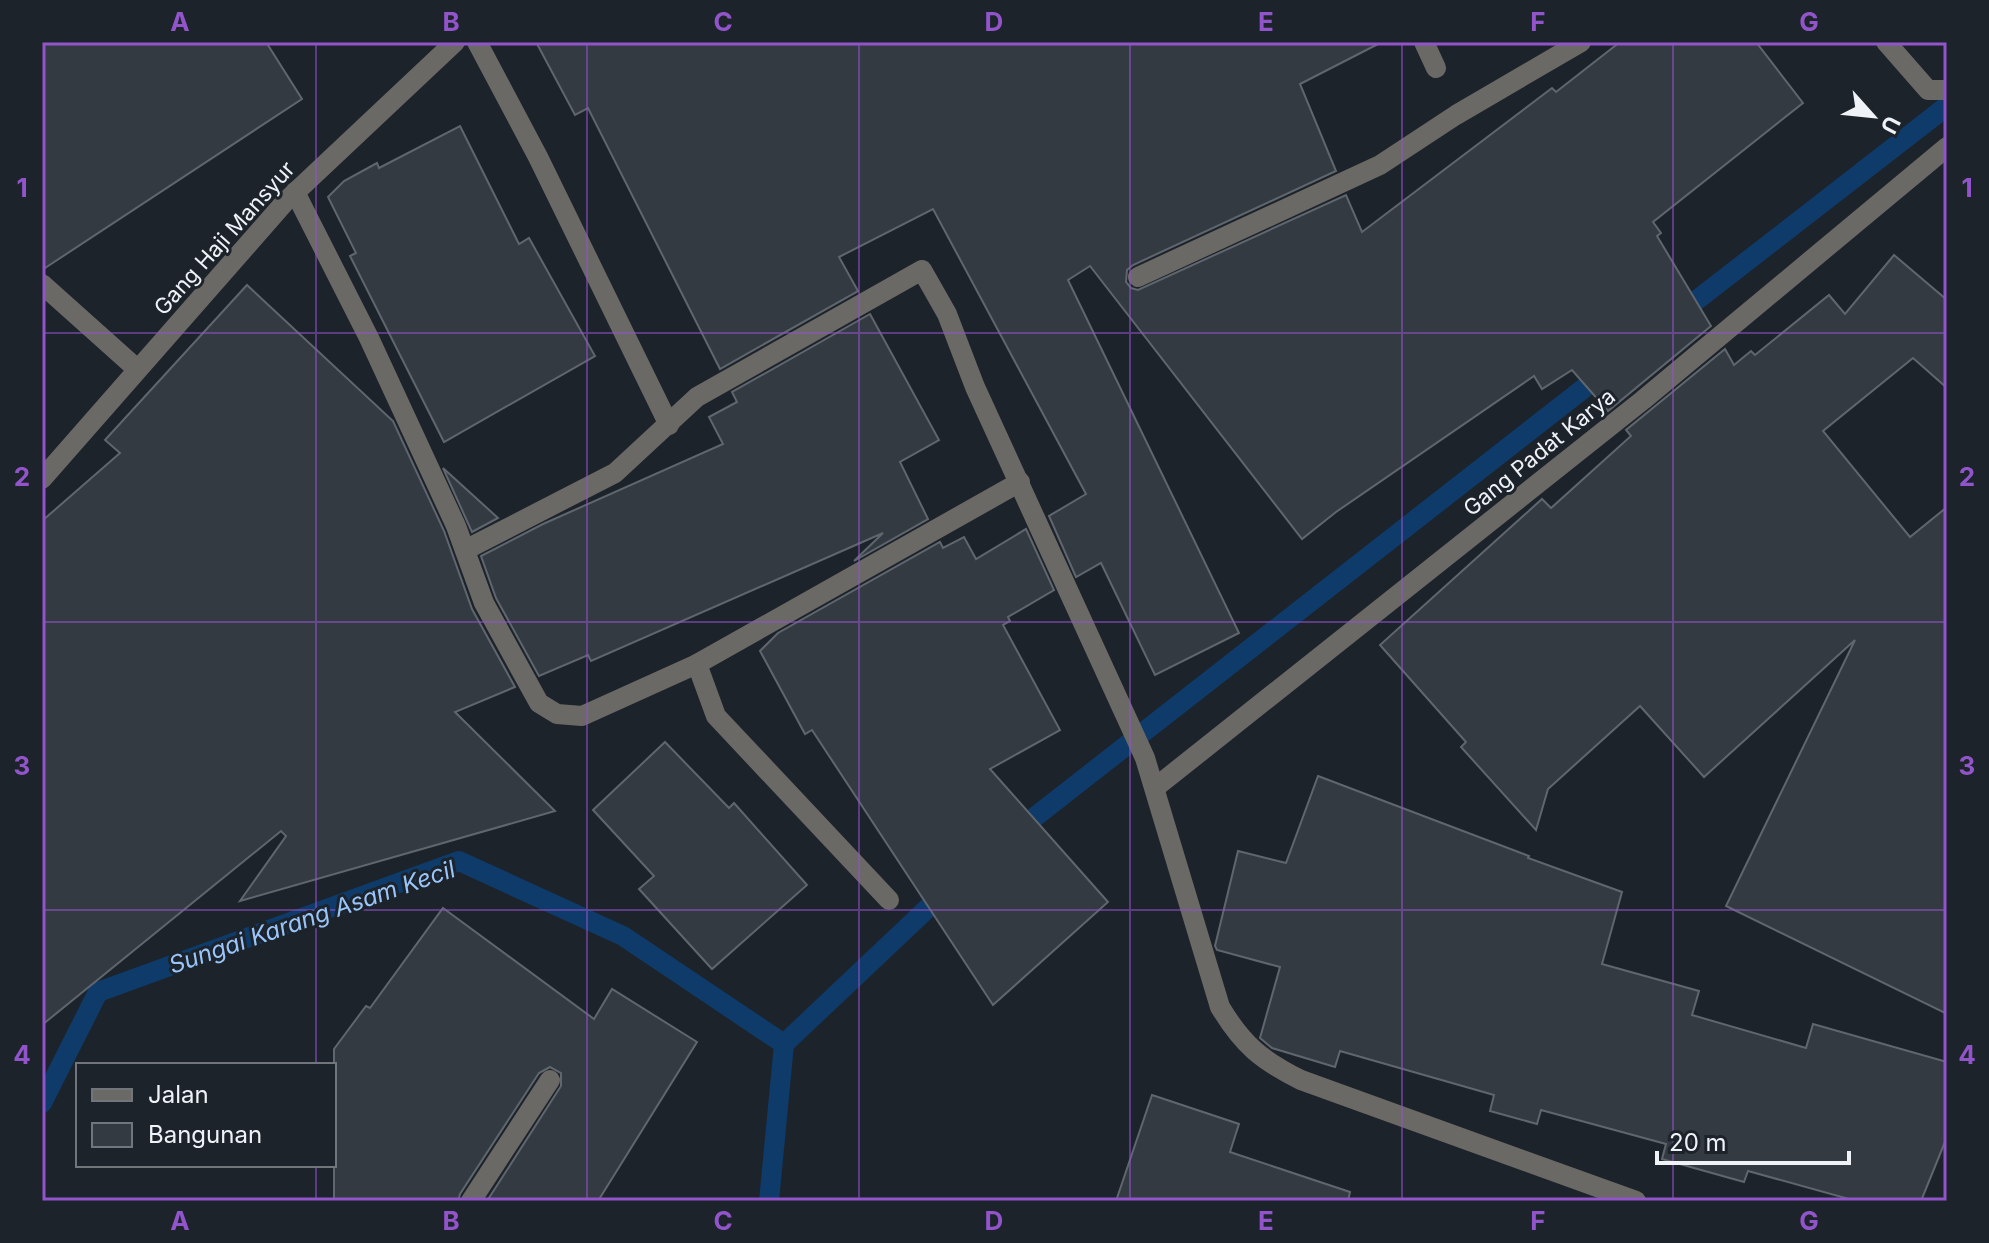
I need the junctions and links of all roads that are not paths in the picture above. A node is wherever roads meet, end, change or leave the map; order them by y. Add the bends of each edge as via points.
1 (455, 42) edge
2 (477, 42) edge
3 (1424, 42) edge
4 (1581, 42) edge
5 (1886, 42) edge
6 (1436, 68) dead end
7 (1947, 90) edge
8 (1947, 147) edge
9 (295, 192) junction
10 (1138, 277) dead end
11 (42, 284) edge
12 (137, 369) junction
13 (669, 425) junction
14 (42, 479) edge
15 (1020, 482) junction
16 (465, 550) junction
17 (697, 664) junction
18 (1156, 787) junction
19 (889, 900) dead end
20 (550, 1080) dead end
21 (471, 1201) edge
22 (1636, 1201) edge

1 - 9 street, Gang Haji Mansyur
2 - 13 street
3 - 6 street
4 - 10 street via 1380,165
5 - 7 street via 1928,90
8 - 18 street, Gang Padat Karya via 1643,400
9 - 12 street, Gang Haji Mansyur
9 - 16 street via 369,338
11 - 12 street
12 - 14 street, Gang Haji Mansyur
13 - 15 street via 697,397 922,270 947,314
13 - 16 street via 615,473
15 - 17 street
15 - 18 street
16 - 17 street via 484,603 539,703 557,714 598,711
17 - 19 street via 716,716
18 - 22 street via 1220,1007 1251,1050 1301,1080
20 - 21 street

